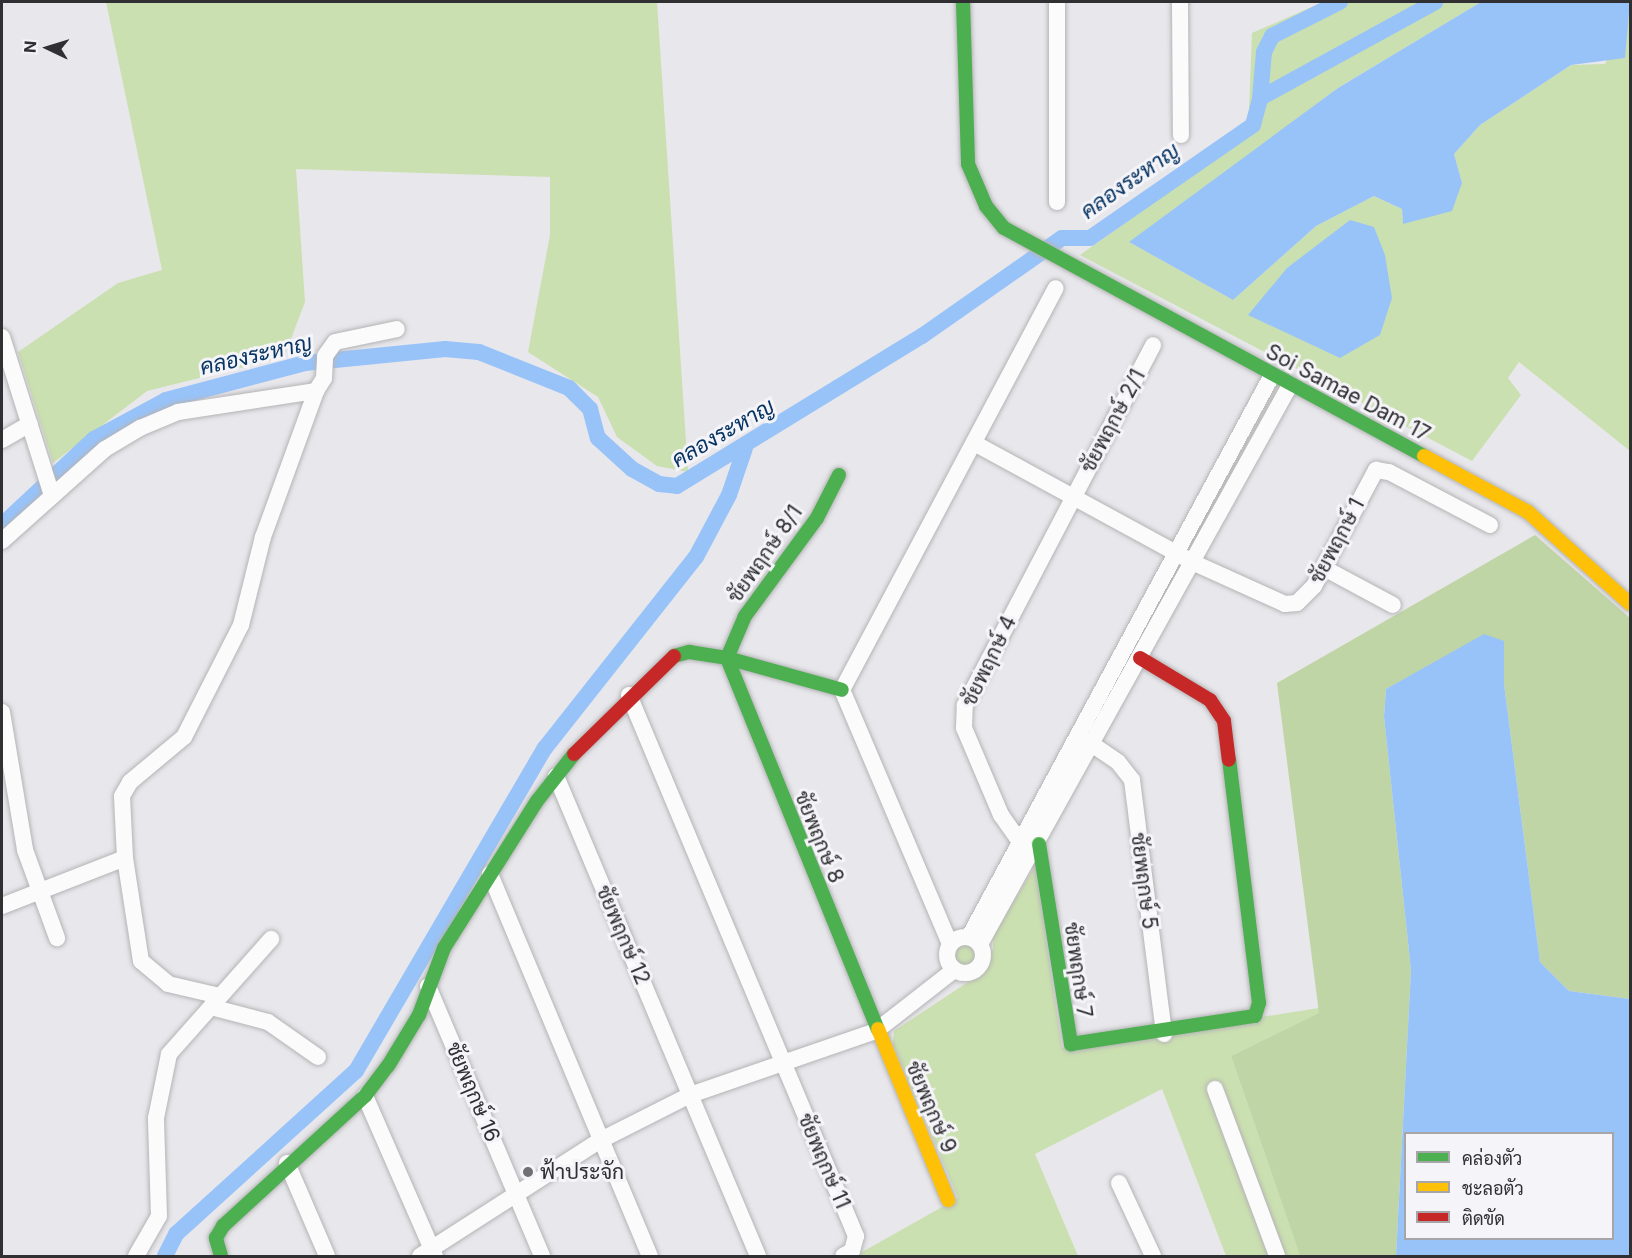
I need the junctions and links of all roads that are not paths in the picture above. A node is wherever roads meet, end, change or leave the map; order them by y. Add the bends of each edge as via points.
1 (963, 2) edge
2 (1057, 2) edge
3 (1180, 2) edge
4 (1180, 135) dead end
5 (1057, 202) dead end
6 (1056, 288) dead end
7 (397, 329) dead end
8 (2, 337) edge
9 (1153, 345) dead end
10 (1271, 377) junction
11 (320, 384) junction
12 (1289, 387) junction
13 (30, 424) junction
14 (2, 440) edge
15 (976, 444) junction
16 (839, 475) dead end
17 (49, 487) junction
18 (1209, 487) junction
19 (1074, 497) junction
20 (1228, 497) junction
21 (1490, 525) dead end
22 (2, 541) edge
23 (1176, 552) junction
24 (1192, 562) junction
25 (1324, 568) junction
26 (1149, 603) junction
27 (1630, 604) edge
28 (1393, 605) dead end
29 (1164, 612) junction
30 (727, 658) junction
31 (1140, 658) junction
32 (842, 690) junction
33 (1098, 694) junction
34 (629, 695) junction
35 (1115, 704) junction
36 (2, 712) edge
37 (1093, 745) junction
38 (556, 776) junction
39 (1031, 848) junction
40 (125, 858) junction
41 (490, 874) junction
42 (37, 891) junction
43 (2, 906) edge
44 (57, 938) dead end
45 (271, 939) dead end
46 (975, 940) junction
47 (950, 944) junction
48 (954, 970) junction
49 (428, 986) junction
50 (215, 1001) junction
51 (876, 1031) junction
52 (1164, 1034) junction
53 (318, 1057) dead end
54 (781, 1062) junction
55 (1215, 1089) dead end
56 (690, 1095) junction
57 (365, 1096) junction
58 (601, 1140) junction
59 (287, 1163) junction
60 (1119, 1183) dead end
61 (517, 1198) junction
62 (948, 1200) dead end
63 (220, 1253) edge
64 (429, 1254) edge
65 (136, 1257) edge
66 (327, 1257) edge
67 (542, 1257) edge
68 (650, 1257) edge
69 (758, 1257) edge
70 (843, 1257) edge
71 (1153, 1257) edge
72 (1277, 1257) edge

1 - 10 street, Soi Samae Dam 17 via 968,164 986,206 1028,244
2 - 5 street
3 - 4 street
6 - 15 street
7 - 11 street via 335,342 325,356
8 - 13 street
9 - 19 street, ชัยพฤกษ์ 2/1
10 - 12 street, Soi Samae Dam 17
10 - 18 street
11 - 17 street via 178,412 105,449
11 - 40 street via 263,537 241,625 184,737 130,782 122,796
12 - 20 street
12 - 27 street, Soi Samae Dam 17 via 1528,512
13 - 14 street
13 - 17 street
15 - 19 street, ชัยพฤกษ์ 1
15 - 32 street
16 - 30 street, ชัยพฤกษ์ 8/1 via 817,518 745,616
17 - 22 street
18 - 20 street
18 - 23 street
19 - 23 street, ชัยพฤกษ์ 1
19 - 39 street, ชัยพฤกษ์ 4 via 962,716 1000,815
20 - 24 street
21 - 25 street, ชัยพฤกษ์ 1 via 1389,472 1376,470
23 - 24 street, ชัยพฤกษ์ 1
23 - 26 street
24 - 25 street, ชัยพฤกษ์ 1 via 1285,604 1305,598
24 - 29 street
25 - 28 street
26 - 29 street
26 - 33 street
29 - 31 street
30 - 32 street
30 - 34 street via 676,653
30 - 51 street, ชัยพฤกษ์ 8
31 - 35 street
31 - 52 street via 1210,699 1224,721 1259,1004 1250,1020
32 - 47 street
33 - 35 street
33 - 39 street
34 - 38 street
34 - 54 street, ชัยพฤกษ์ 11
35 - 37 street
36 - 42 street
37 - 39 street
37 - 52 street, ชัยพฤกษ์ 5 via 1118,762 1132,780
38 - 41 street
38 - 56 street, ชัยพฤกษ์ 12
39 - 46 street
39 - 52 street, ชัยพฤกษ์ 7 via 1067,1040 1078,1045
40 - 42 street
40 - 50 street via 141,961 168,984
41 - 49 street via 444,948
41 - 58 street
42 - 43 street
42 - 44 street
45 - 50 street
46 - 47 street
46 - 48 street via 983,956 978,968 966,973
47 - 48 street via 948,961
48 - 51 street
49 - 57 street via 404,1045
49 - 61 street, ชัยพฤกษ์ 16
50 - 53 street via 268,1022
50 - 65 street via 169,1054 156,1118 159,1216
51 - 54 street
51 - 62 street, ชัยพฤกษ์ 9
54 - 56 street
54 - 70 street, ชัยพฤกษ์ 11 via 855,1236 852,1251
55 - 72 street
56 - 58 street
56 - 69 street, ชัยพฤกษ์ 12
57 - 59 street
57 - 64 street
58 - 61 street
58 - 68 street
59 - 63 street via 222,1226
59 - 66 street
60 - 71 street
61 - 64 street
61 - 67 street, ชัยพฤกษ์ 16

